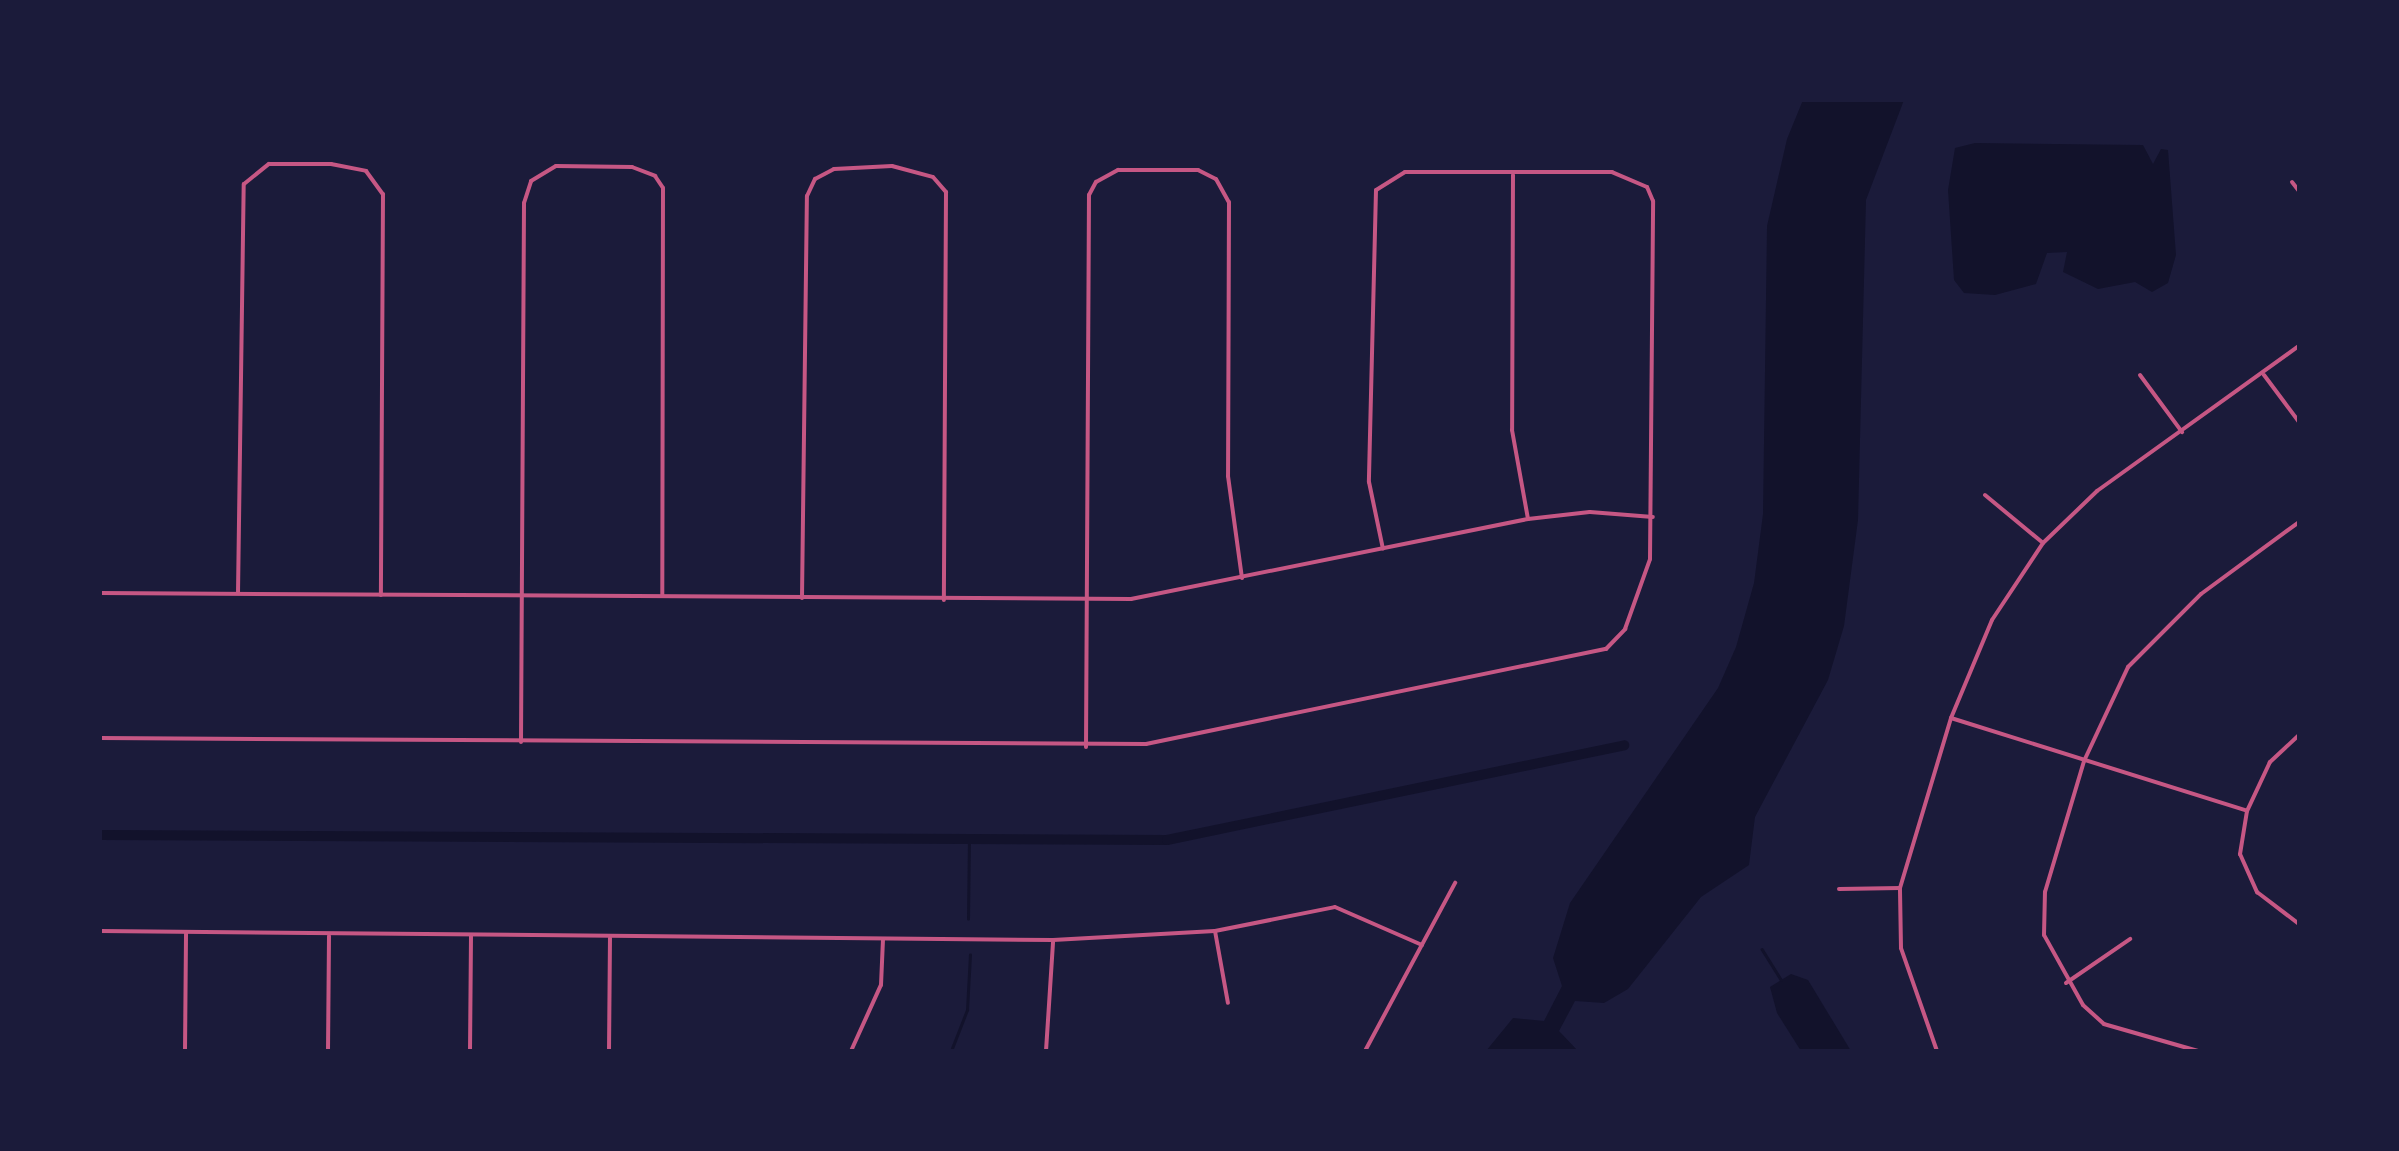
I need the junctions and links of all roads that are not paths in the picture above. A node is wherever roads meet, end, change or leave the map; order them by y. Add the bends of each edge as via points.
1 (1513, 174) junction
2 (2292, 182) dead end
3 (2299, 190) edge
4 (2299, 346) edge
5 (2140, 375) dead end
6 (2264, 375) junction
7 (2299, 422) edge
8 (2182, 432) junction
9 (1984, 496) dead end
10 (1652, 517) junction
11 (1528, 519) junction
12 (2299, 522) edge
13 (2043, 543) junction
14 (1383, 548) junction
15 (1242, 578) junction
16 (100, 593) edge
17 (238, 594) junction
18 (520, 594) junction
19 (382, 595) junction
20 (662, 596) junction
21 (802, 598) junction
22 (944, 600) junction
23 (1088, 600) junction
24 (1951, 718) junction
25 (2299, 735) edge
26 (100, 738) edge
27 (522, 742) junction
28 (1086, 746) junction
29 (2084, 761) junction
30 (2247, 811) junction
31 (1454, 883) dead end
32 (1839, 888) dead end
33 (1900, 888) junction
34 (2299, 924) edge
35 (100, 931) edge
36 (1215, 932) junction
37 (186, 933) junction
38 (329, 934) junction
39 (471, 936) junction
40 (610, 938) junction
41 (2130, 938) dead end
42 (883, 940) junction
43 (1053, 940) junction
44 (1422, 945) junction
45 (2066, 984) junction
46 (1228, 1003) dead end
47 (185, 1051) edge
48 (328, 1051) edge
49 (470, 1051) edge
50 (609, 1051) edge
51 (850, 1051) edge
52 (1046, 1051) edge
53 (1365, 1051) edge
54 (1937, 1051) edge
55 (2198, 1051) edge

1 - 10 street via 1630,176 1653,201
1 - 11 street via 1512,430
1 - 14 street via 1405,172 1376,190 1369,482
2 - 3 street
4 - 6 street
5 - 8 street
6 - 7 street
6 - 8 street
8 - 13 street via 2097,491
9 - 13 street
10 - 11 street via 1590,512
10 - 28 street via 1650,559 1618,641 1590,655 1207,736
11 - 14 street
12 - 29 street via 2157,633 2111,694
13 - 24 street via 1992,620
14 - 15 street
15 - 23 street
15 - 23 street via 1228,476 1230,202 1216,179 1198,170 1118,170 1096,182 1089,195
16 - 17 street
17 - 19 street
17 - 19 street via 244,184 269,164 316,164 366,171 383,194
18 - 19 street
18 - 20 street
18 - 20 street via 524,203 531,181 556,166 632,167 656,176 663,188
18 - 27 street
20 - 21 street
21 - 22 street
21 - 22 street via 807,196 815,180 834,169 892,166 933,177 946,192
22 - 23 street
23 - 28 street
24 - 29 street
24 - 33 street
25 - 30 street via 2270,762
26 - 27 street
27 - 28 street
29 - 30 street
29 - 45 street via 2045,892 2044,935
30 - 34 street via 2240,854 2257,892
31 - 44 street
32 - 33 street
33 - 54 street via 1900,948
35 - 37 street
36 - 43 street
36 - 44 street via 1335,907
36 - 46 street
37 - 38 street
37 - 47 street
38 - 39 street
38 - 48 street
39 - 40 street
39 - 49 street
40 - 42 street
40 - 50 street
41 - 45 street
42 - 43 street
42 - 51 street via 880,985
43 - 52 street
44 - 53 street
45 - 55 street via 2104,1024

